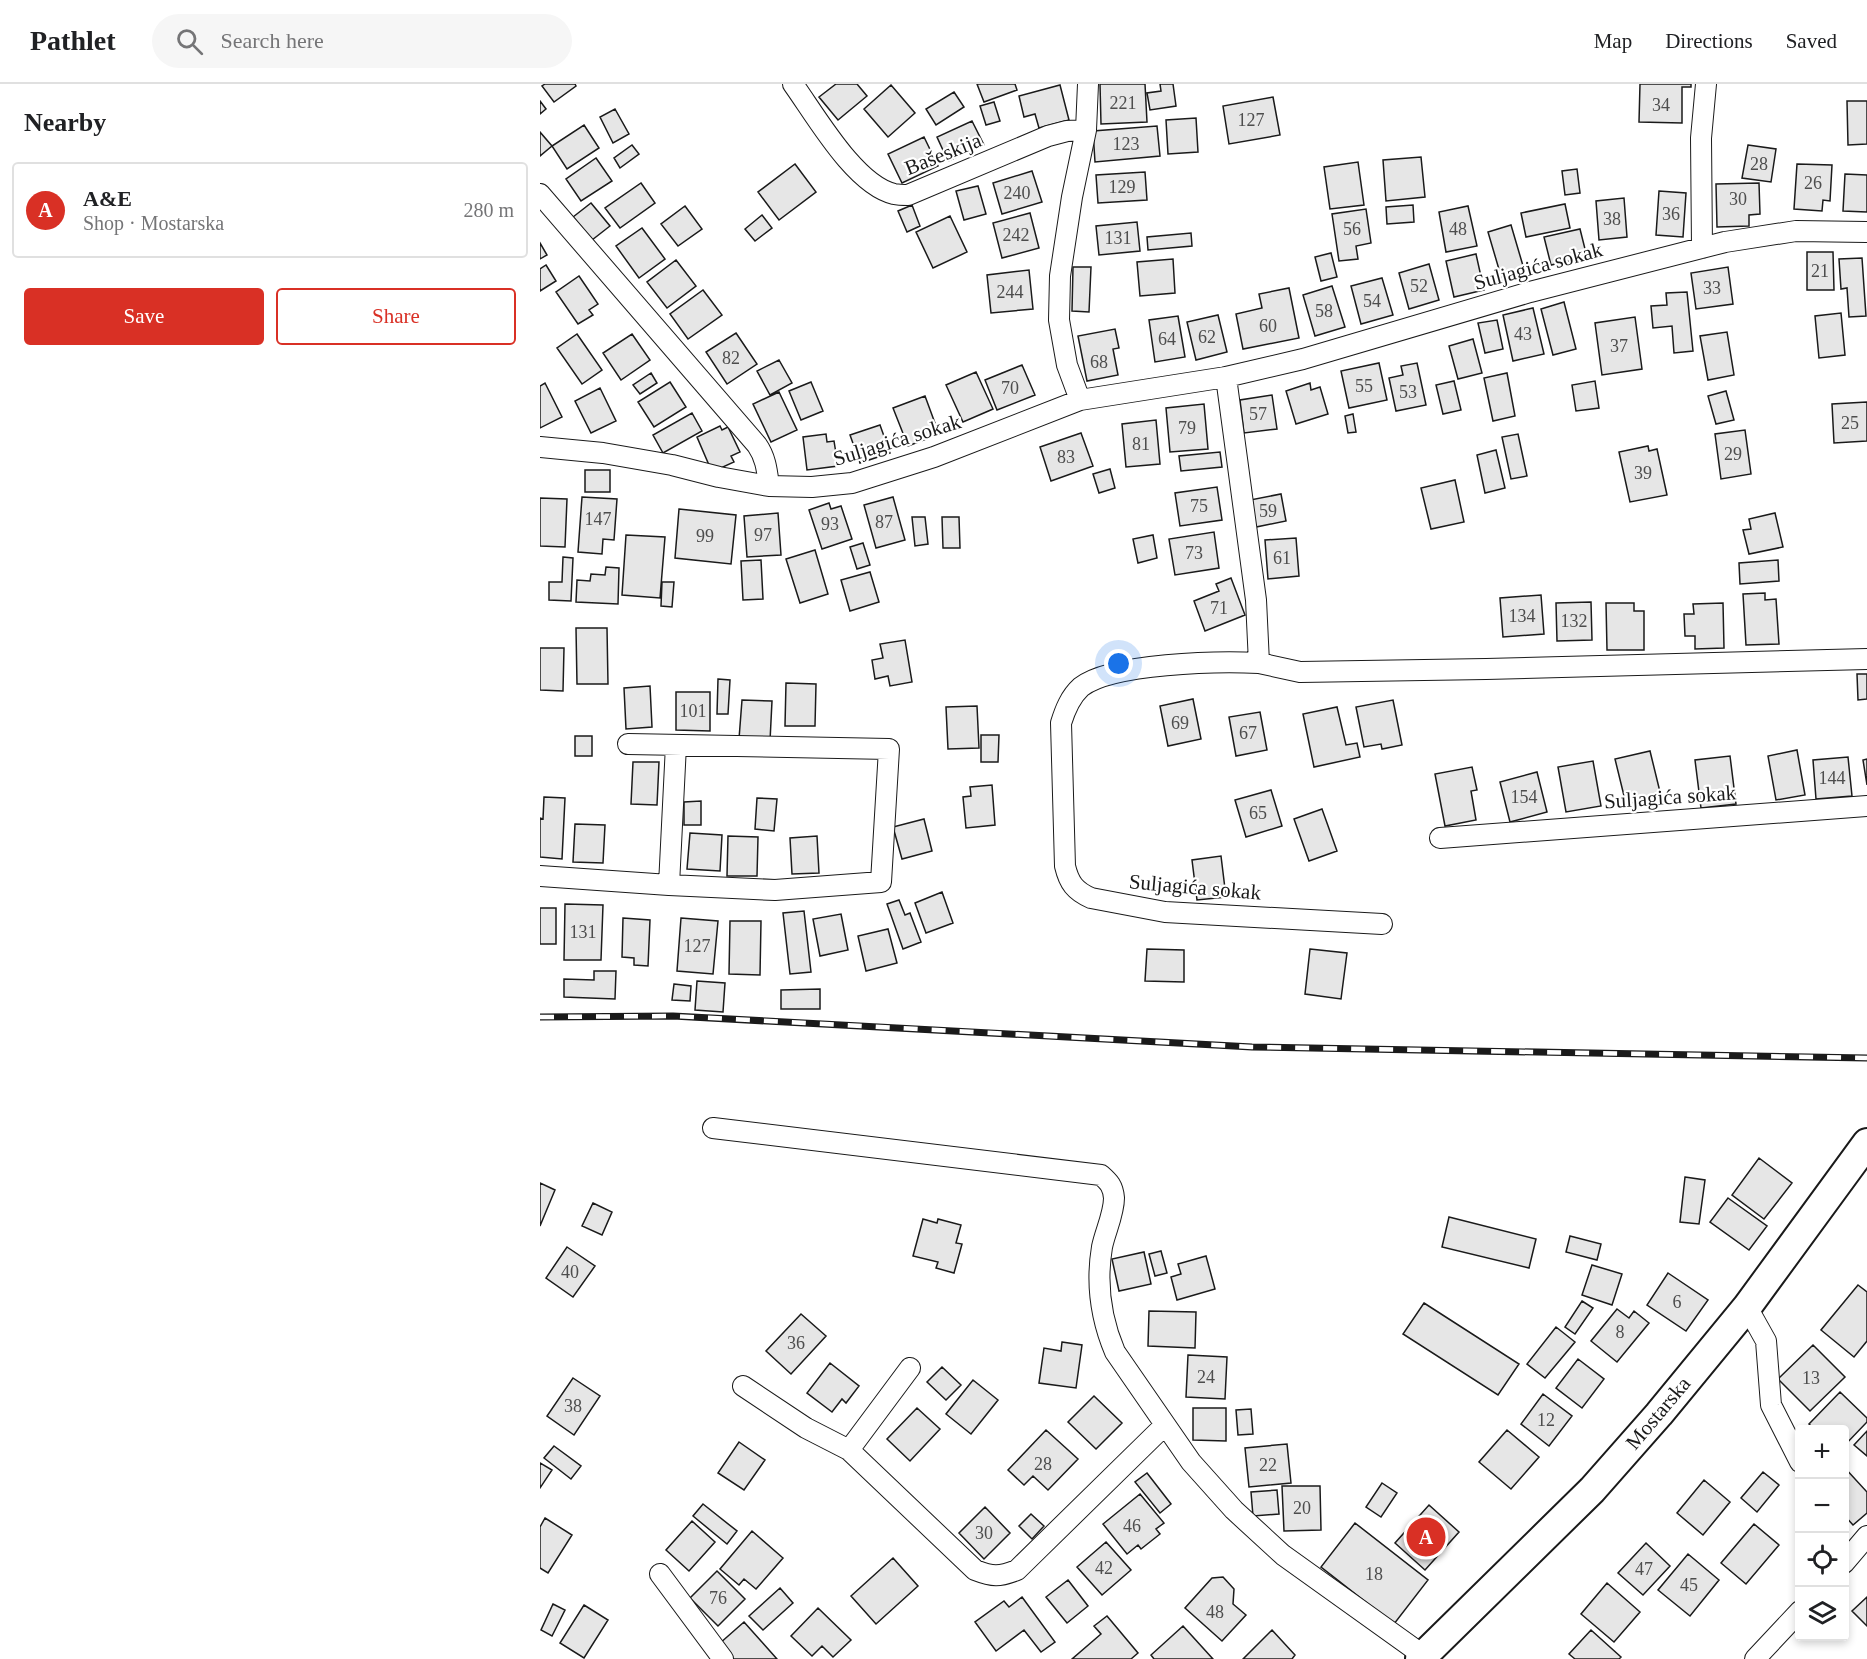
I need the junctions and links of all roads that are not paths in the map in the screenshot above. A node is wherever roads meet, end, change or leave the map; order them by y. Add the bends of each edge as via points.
1 (794, 84) edge
2 (1088, 84) edge
3 (1706, 84) edge
4 (1086, 130) junction
5 (540, 194) edge
6 (1867, 232) edge
7 (1702, 248) junction
8 (1226, 377) junction
9 (1080, 400) junction
10 (540, 447) edge
11 (769, 486) junction
12 (1867, 659) edge
13 (1259, 663) junction
14 (628, 744) dead end
15 (676, 745) junction
16 (1867, 806) edge
17 (1440, 838) dead end
18 (540, 876) edge
19 (669, 885) junction
20 (1382, 924) dead end
21 (713, 1128) dead end
22 (1867, 1143) edge
23 (1747, 1307) junction
24 (910, 1368) dead end
25 (743, 1386) dead end
26 (1165, 1425) junction
27 (849, 1450) junction
28 (1795, 1452) edge
29 (660, 1574) dead end
30 (1795, 1616) edge
31 (1422, 1657) edge
32 (723, 1659) edge
33 (1755, 1659) edge

1 - 4 street, Bašeskija via 850,163 870,182 893,194 908,195 1048,136
2 - 4 street
3 - 7 street via 1701,138
4 - 9 street via 1060,276 1059,320 1067,365
5 - 11 street via 757,445 764,455
6 - 7 street, Suljagića sokak via 1796,231
7 - 8 street, Suljagića sokak
8 - 9 street, Suljagića sokak
8 - 13 street via 1256,600
9 - 11 street, Suljagića sokak via 934,457 852,483
10 - 11 street, Suljagića sokak via 603,453
12 - 13 street, Suljagića sokak via 1300,672
13 - 20 street, Suljagića sokak via 1224,662 1108,674 1081,687 1067,704 1061,723 1068,879 1090,898 1165,912
14 - 15 street
15 - 19 street
15 - 19 street via 889,749 880,882 776,890
16 - 17 street, Suljagića sokak
18 - 19 street
21 - 26 street via 1101,1175 1111,1184 1114,1199 1099,1280 1107,1333 1115,1352
22 - 23 main road, Mostarska
23 - 28 street via 1766,1341 1771,1405
23 - 31 main road, Mostarska via 1592,1490
24 - 27 street
25 - 27 street via 806,1428
26 - 27 street via 1028,1561 1003,1576 975,1570
26 - 31 street via 1191,1462 1234,1510 1275,1547
29 - 32 street
30 - 33 street

